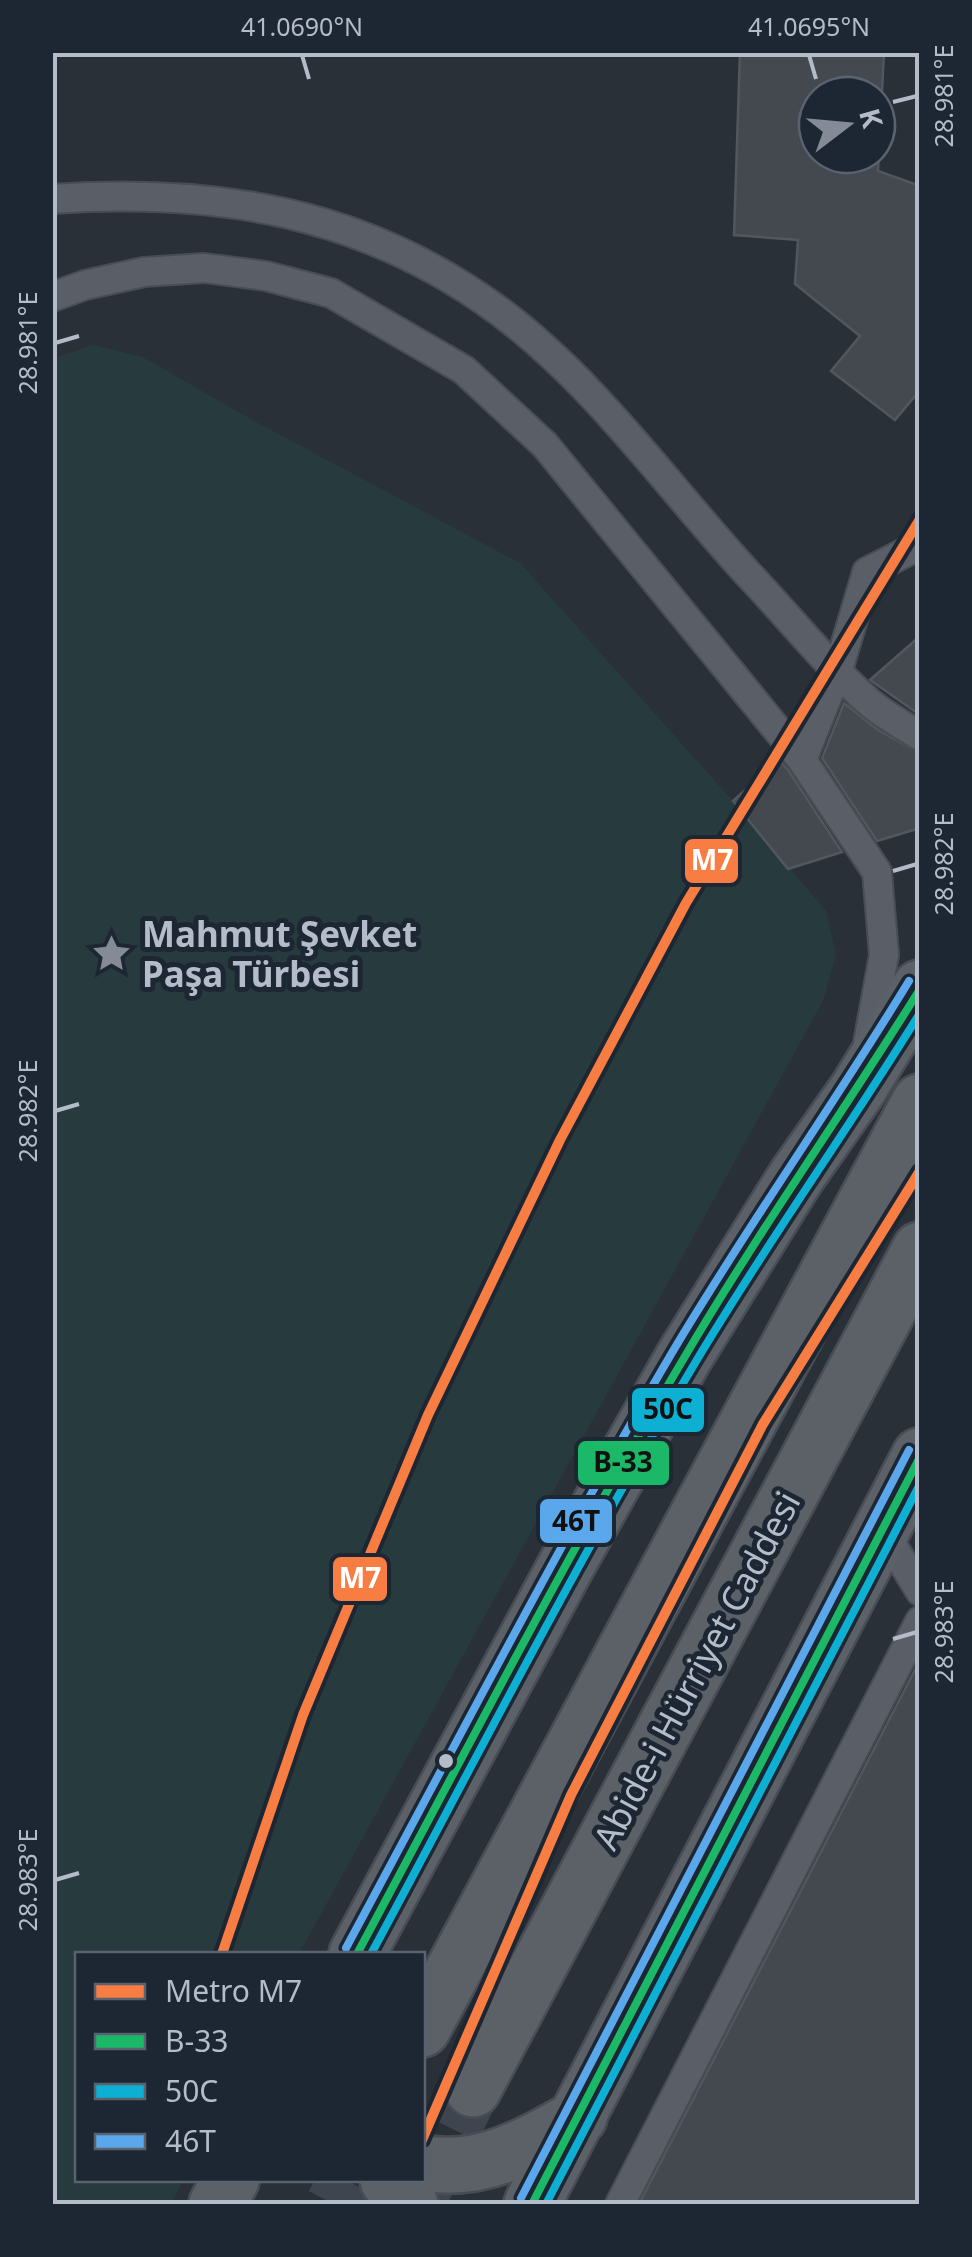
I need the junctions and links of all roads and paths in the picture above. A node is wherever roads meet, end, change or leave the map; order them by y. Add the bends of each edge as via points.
1 (52, 199) edge
2 (52, 297) edge
3 (920, 545) edge
4 (838, 670) junction
5 (920, 736) edge
6 (802, 760) junction
7 (915, 1003) edge
8 (858, 1089) junction
9 (920, 1102) edge
10 (920, 1250) edge
11 (920, 1456) edge
12 (881, 1527) junction
13 (920, 1591) edge
14 (920, 1621) edge
15 (357, 1952) edge
16 (425, 2023) edge
17 (473, 2090) tunnel mouth
18 (579, 2116) junction
19 (425, 2163) edge
20 (230, 2182) edge
21 (389, 2182) edge
22 (217, 2204) edge
23 (410, 2204) edge
24 (532, 2204) edge
25 (620, 2204) edge

1 - 4 lane via 145,196 304,215 436,270 500,312 555,360
2 - 6 lane via 144,272 204,268 266,276 332,294 464,370 544,445
3 - 4 lane via 867,572
4 - 5 lane via 870,704
4 - 6 lane
6 - 8 lane via 877,872 884,955
7 - 8 main road
8 - 15 main road via 684,1357
9 - 16 main road, Abide-i Hürriyet Caddesi
10 - 17 main road, Abide-i Hürriyet Caddesi
11 - 12 main road
12 - 13 lane
12 - 18 main road
14 - 25 lane
18 - 19 main road via 498,2159
18 - 24 main road
20 - 22 main road
21 - 23 main road

